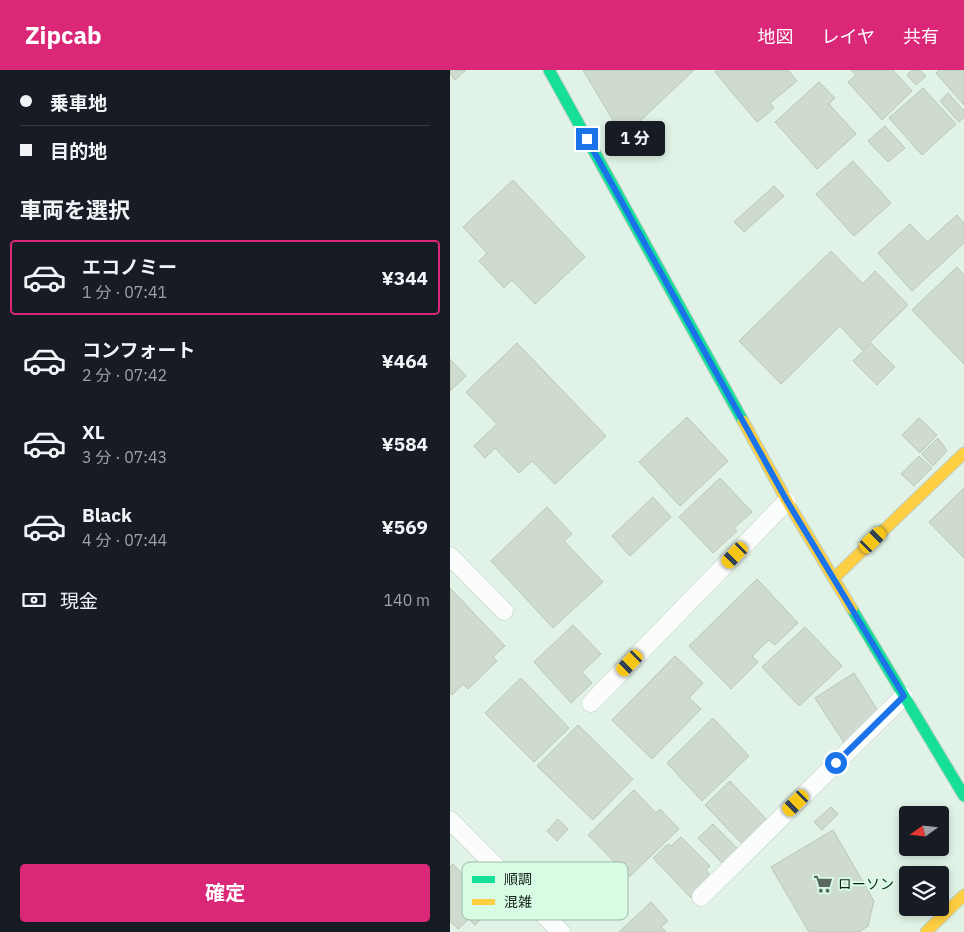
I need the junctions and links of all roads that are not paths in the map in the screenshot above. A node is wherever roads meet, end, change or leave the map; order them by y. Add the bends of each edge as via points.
1 (549, 70) edge
2 (964, 452) edge
3 (787, 501) junction
4 (450, 556) edge
5 (834, 578) junction
6 (504, 611) dead end
7 (904, 696) junction
8 (591, 703) dead end
9 (964, 796) edge
10 (450, 820) edge
11 (492, 862) edge
12 (964, 894) edge
13 (701, 897) dead end
14 (549, 920) edge
15 (561, 932) edge
16 (926, 932) edge

1 - 3 street
2 - 5 street
3 - 5 street
3 - 8 lane
4 - 6 lane
5 - 7 street
7 - 9 street
7 - 13 lane
10 - 11 lane
12 - 16 street
14 - 15 lane

